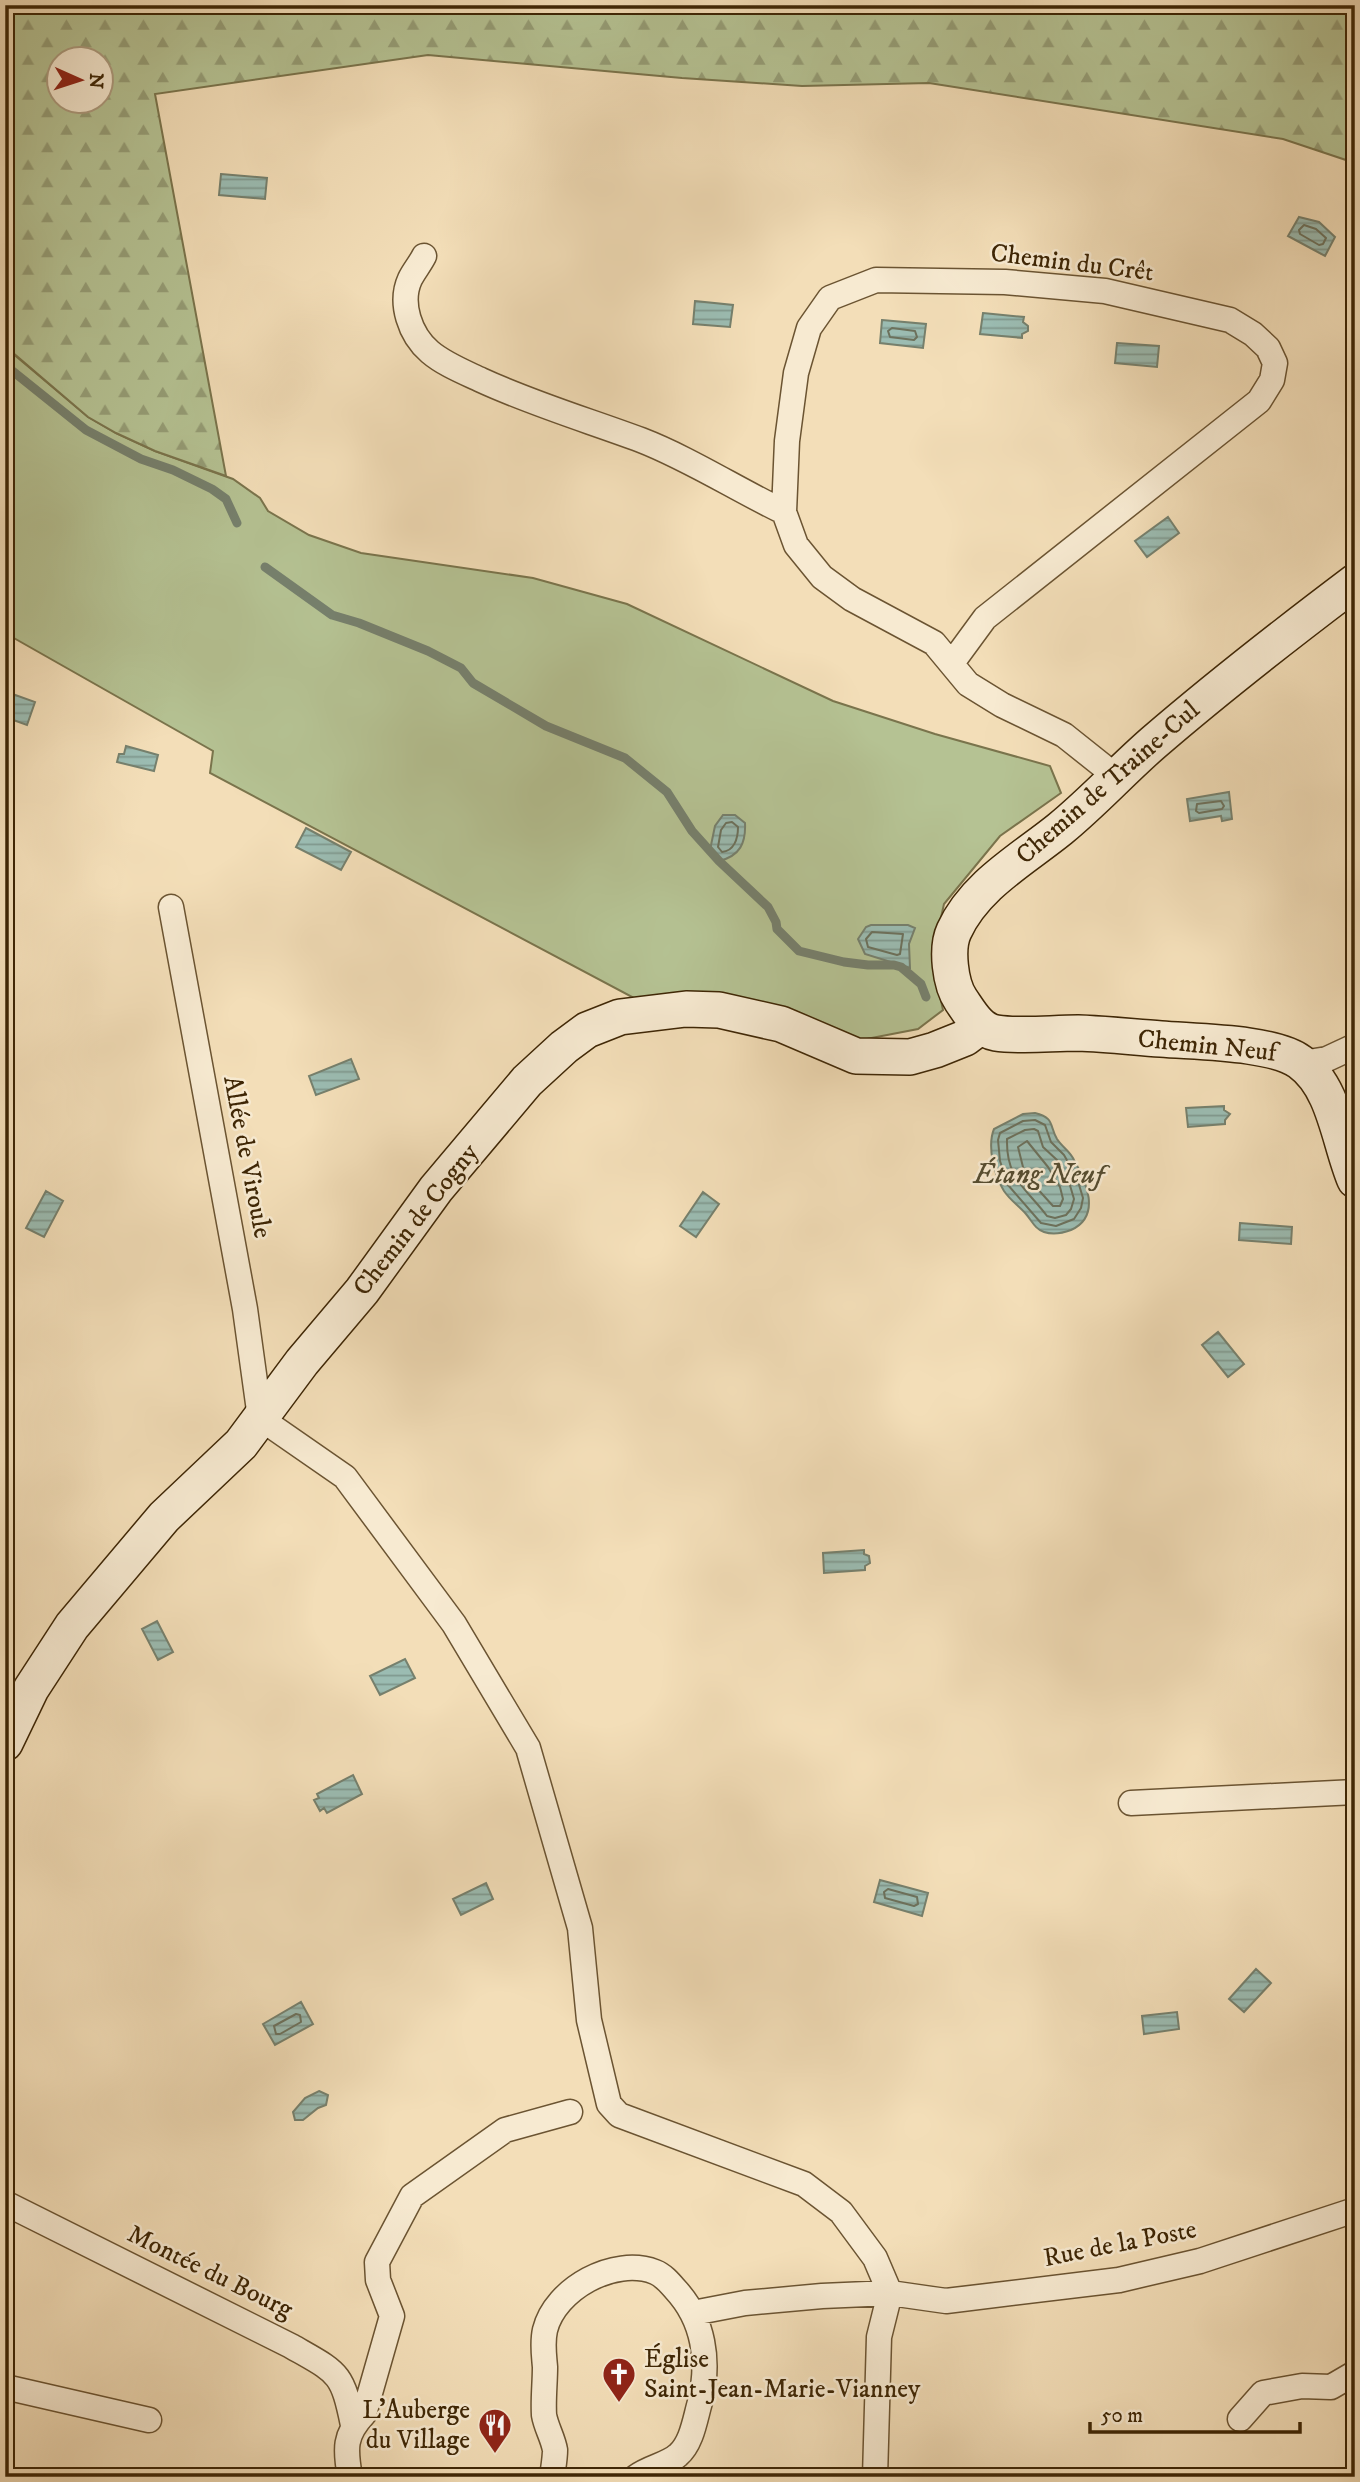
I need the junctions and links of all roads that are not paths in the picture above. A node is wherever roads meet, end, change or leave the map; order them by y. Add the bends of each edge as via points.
1 (424, 256) dead end
2 (784, 512) junction
3 (1355, 582) edge
4 (952, 663) junction
5 (1118, 778) junction
6 (171, 907) dead end
7 (981, 1026) junction
8 (1355, 1046) edge
9 (1302, 1063) junction
10 (1355, 1180) edge
11 (260, 1418) junction
12 (5, 1742) edge
13 (1355, 1792) edge
14 (1131, 1803) dead end
15 (570, 2112) dead end
16 (5, 2203) edge
17 (1355, 2210) edge
18 (890, 2293) junction
19 (694, 2313) junction
20 (1355, 2373) edge
21 (5, 2387) edge
22 (1240, 2419) dead end
23 (149, 2420) dead end
24 (353, 2425) junction
25 (350, 2477) edge
26 (552, 2477) edge
27 (636, 2477) edge
28 (875, 2477) edge

1 - 2 street via 409,281 405,311 429,351 516,396 643,441
2 - 4 street, Chemin du Crêt via 796,545 822,577 852,599 934,643
2 - 4 street, Chemin du Crêt via 796,373 809,328 830,298 876,280 1005,282 1105,291 1230,320 1268,348 1275,363 1272,380 1259,401 985,618
3 - 5 street, Chemin de Traine-Cul via 1247,665
4 - 5 street, Chemin du Crêt via 968,684 1063,735
5 - 7 street, Chemin de Traine-Cul via 985,889 953,933 950,962 957,994
6 - 11 street, Allée de Viroule via 245,1309
7 - 9 street, Chemin Neuf via 1007,1034 1081,1033 1242,1045 1288,1054
7 - 11 street, Chemin de Cogny via 965,1038 911,1057 856,1056 781,1024 719,1010 620,1017 587,1030 527,1081 436,1189
8 - 9 street via 1327,1059
9 - 10 street, Chemin Neuf via 1329,1102
11 - 12 street, Chemin de Cogny via 241,1444 155,1527 72,1626 31,1689
11 - 18 street via 345,1477 454,1624 528,1748 580,1928 589,2020 609,2104 619,2115 804,2184 841,2212 875,2258
13 - 14 street
15 - 24 street via 505,2130 412,2196 377,2262 378,2280 393,2316 364,2414
16 - 24 street, Montée du Bourg via 326,2366 341,2379
17 - 18 street, Rue de la Poste via 1199,2261 1119,2280 946,2301
18 - 19 street, Rue de la Poste via 745,2303
18 - 28 street via 879,2337
19 - 26 street via 668,2280 654,2272 632,2269 592,2277 557,2303 542,2345 544,2416 555,2451
19 - 27 street via 705,2363 703,2390 688,2442 669,2462
20 - 22 street via 1331,2387 1302,2386 1263,2393
21 - 23 street
24 - 25 street via 346,2440

